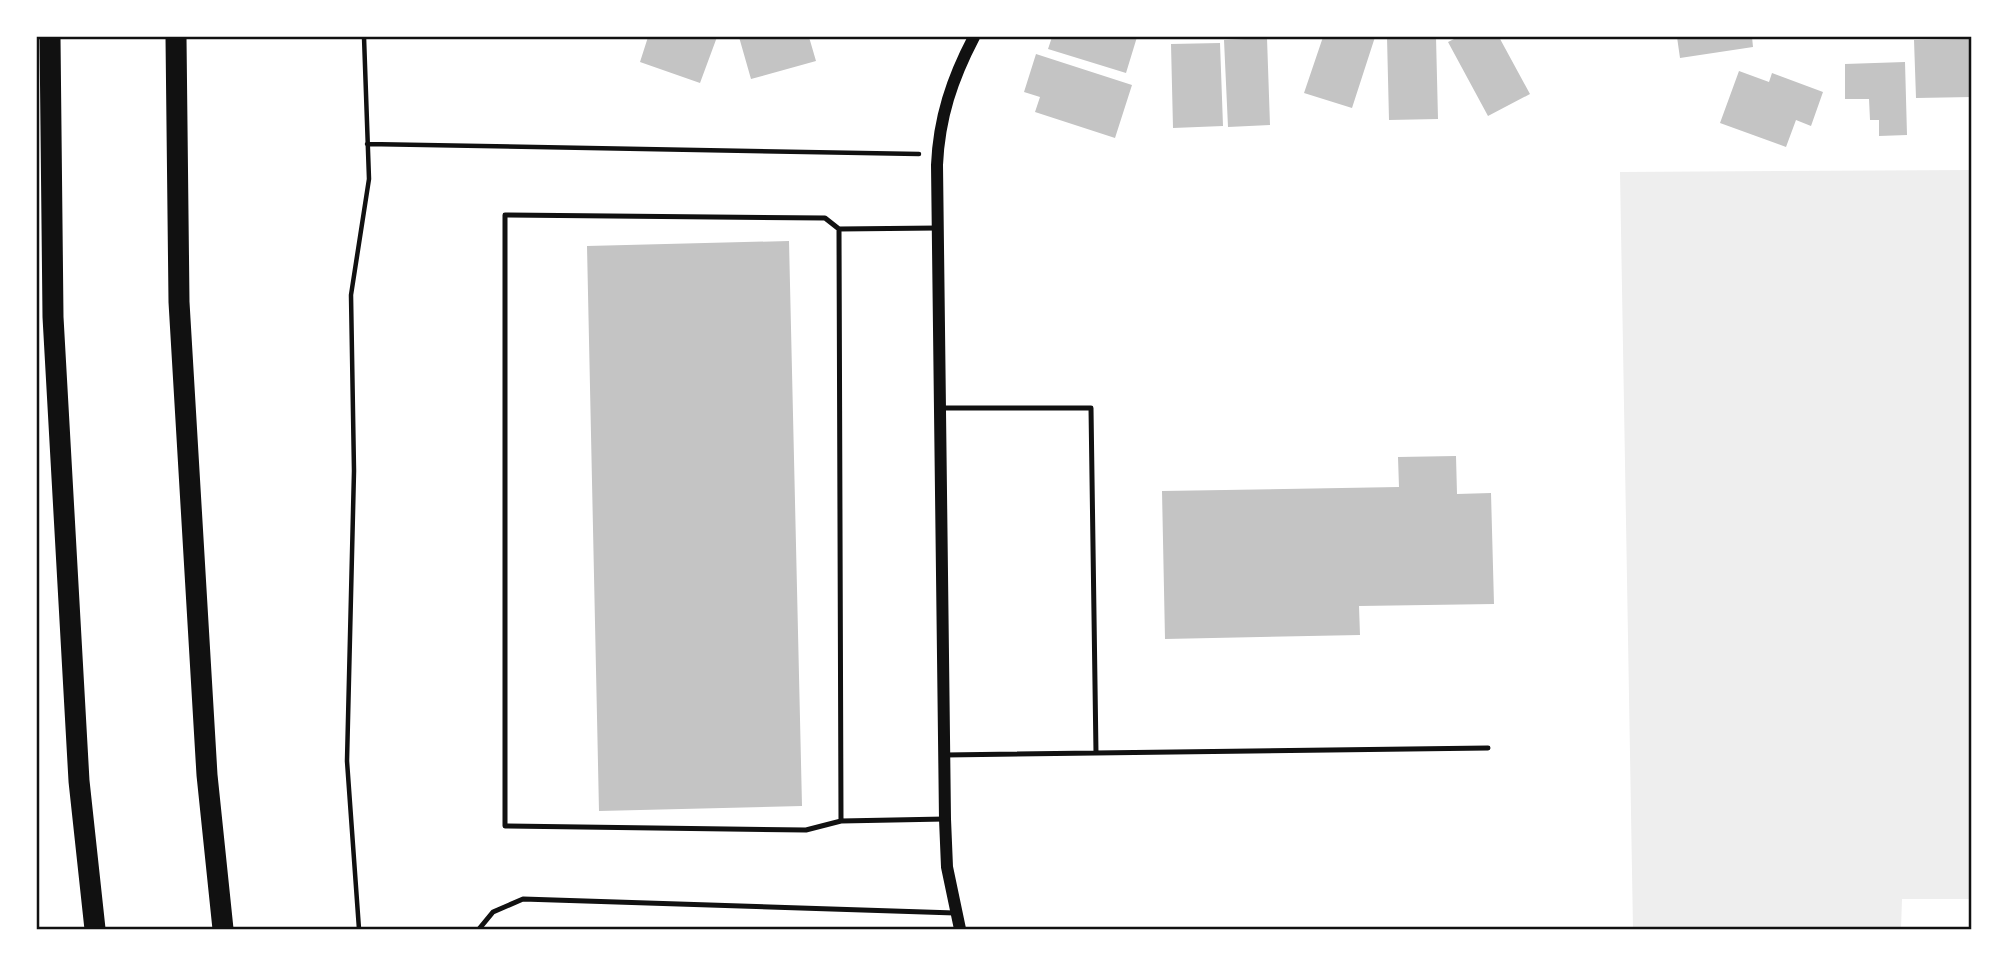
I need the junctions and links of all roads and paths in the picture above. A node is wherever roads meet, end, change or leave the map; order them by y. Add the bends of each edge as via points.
1 (50, 37) edge
2 (176, 37) edge
3 (364, 37) edge
4 (974, 37) edge
5 (367, 144) junction
6 (938, 154) junction
7 (938, 228) junction
8 (839, 229) junction
9 (939, 408) junction
10 (1488, 748) dead end
11 (1096, 753) junction
12 (945, 755) junction
13 (945, 819) junction
14 (841, 821) junction
15 (955, 913) junction
16 (95, 929) edge
17 (223, 929) edge
18 (359, 929) edge
19 (479, 929) edge
20 (960, 929) edge

1 - 16 highway via 53,317 79,781
2 - 17 highway via 180,316 207,775
3 - 5 path
4 - 6 street via 948,93
5 - 6 path
5 - 18 path via 369,179 351,295 354,471 347,761
6 - 7 street
7 - 8 lane
7 - 9 street
8 - 14 lane
8 - 14 lane via 824,218 505,215 505,826 806,831
9 - 11 lane via 1091,408
9 - 12 street
10 - 11 lane
11 - 12 lane
12 - 13 street
13 - 14 lane
13 - 15 street
15 - 19 lane via 523,899 493,912
15 - 20 street

